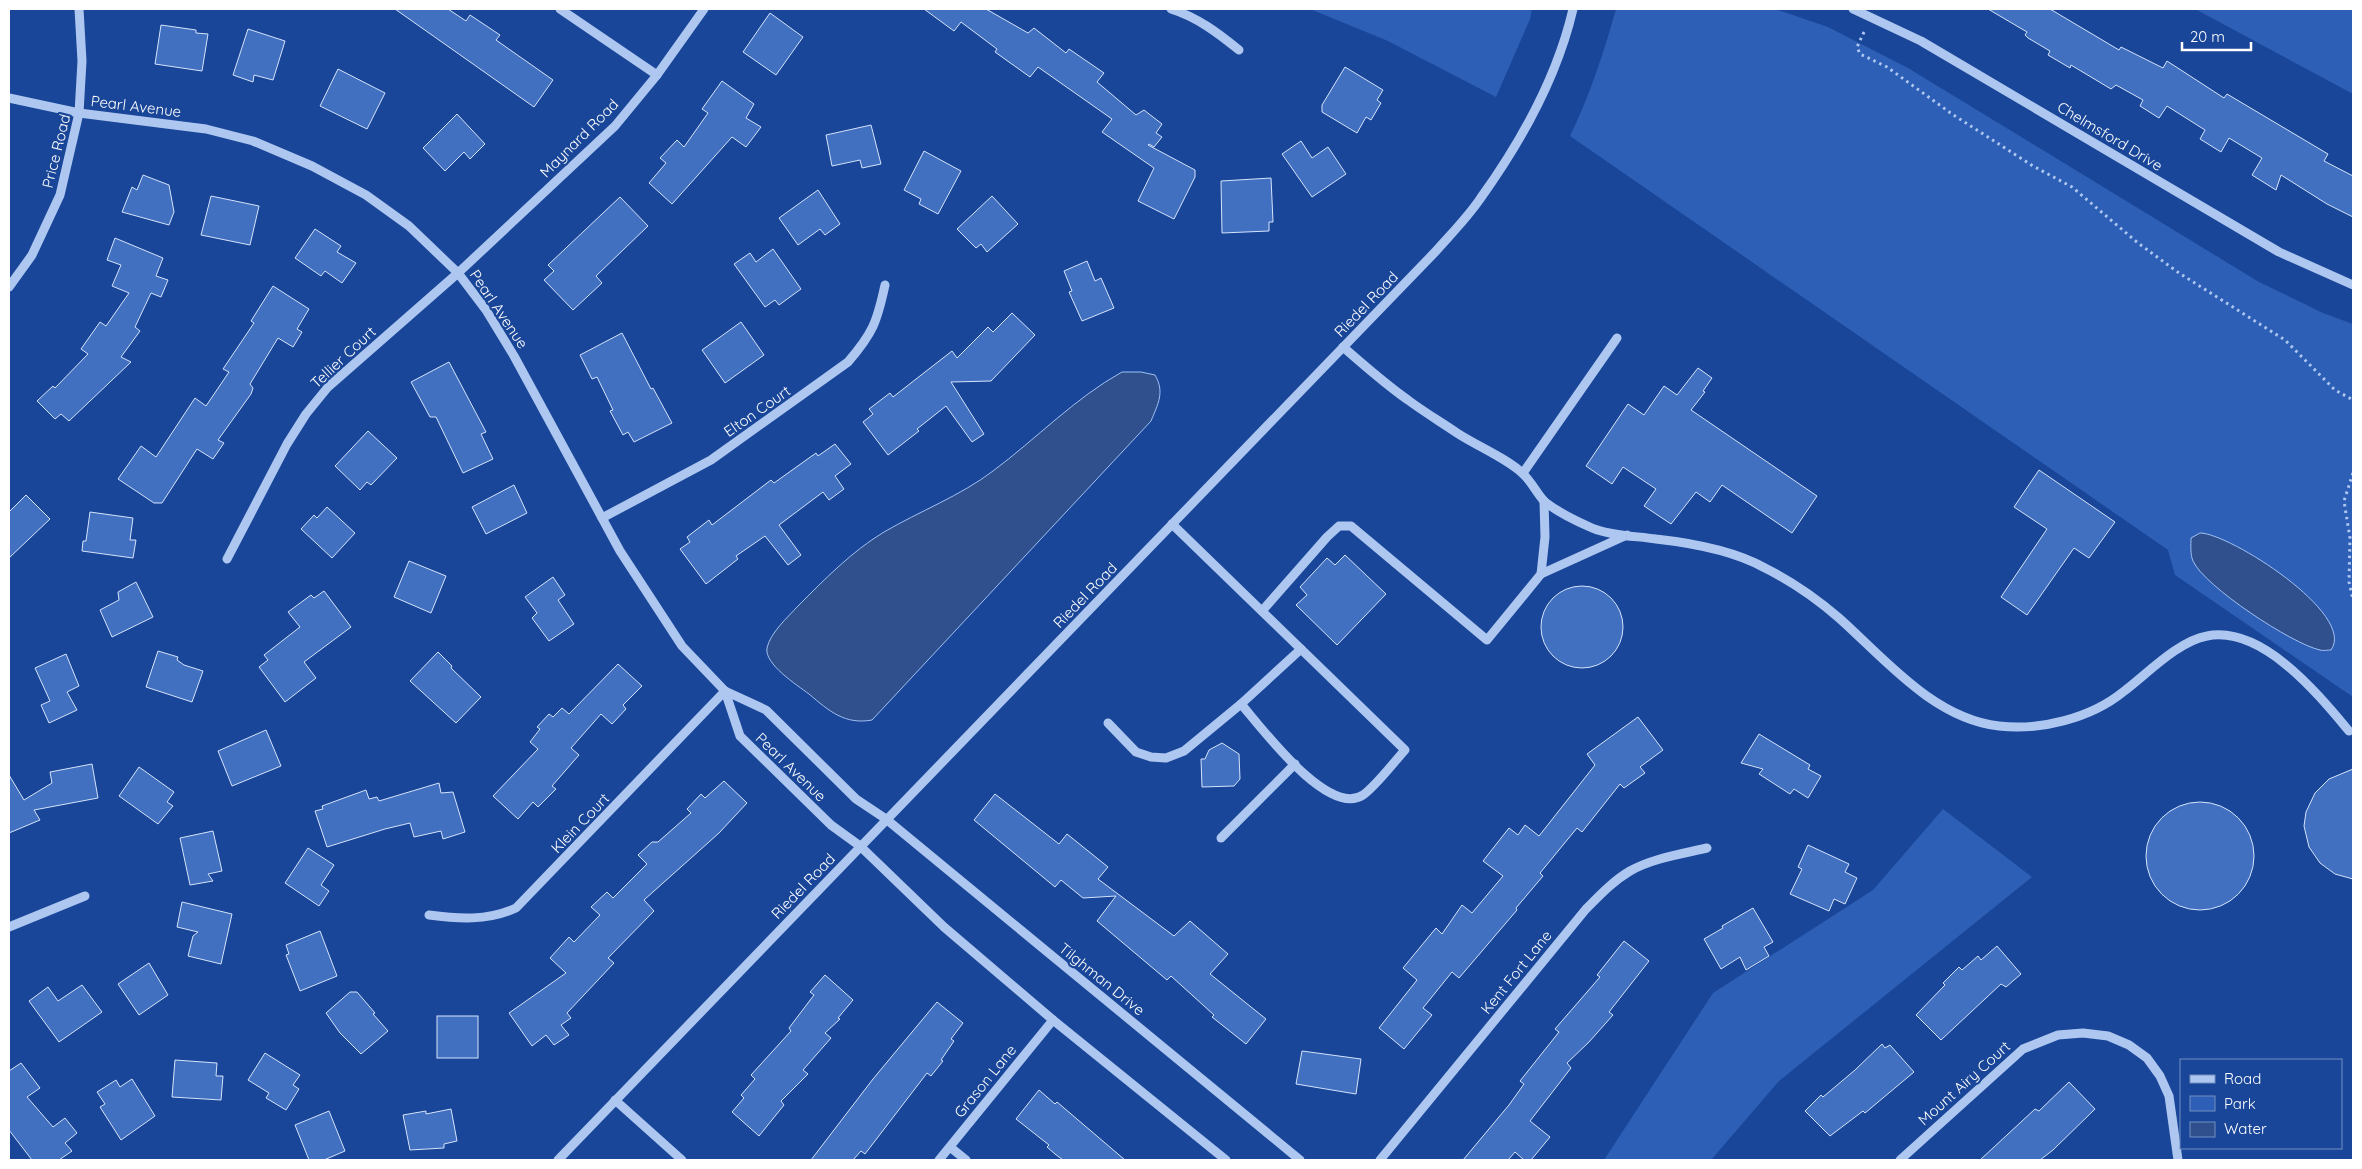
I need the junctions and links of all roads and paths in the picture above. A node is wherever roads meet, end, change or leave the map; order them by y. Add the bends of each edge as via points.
1 (79, 9) edge
2 (560, 9) edge
3 (704, 9) edge
4 (1171, 9) edge
5 (1573, 9) edge
6 (1853, 9) edge
7 (1872, 16) junction
8 (1239, 50) dead end
9 (657, 76) junction
10 (9, 98) edge
11 (80, 113) junction
12 (458, 273) junction
13 (885, 285) dead end
14 (2353, 285) edge
15 (9, 287) edge
16 (1617, 338) dead end
17 (1343, 347) junction
18 (2353, 400) edge
19 (1523, 473) junction
20 (2353, 474) edge
21 (1544, 501) junction
22 (602, 518) junction
23 (1172, 524) junction
24 (1627, 535) junction
25 (227, 558) dead end
26 (1541, 574) junction
27 (2353, 600) edge
28 (1262, 611) junction
29 (1301, 649) junction
30 (724, 691) junction
31 (1241, 704) junction
32 (1108, 723) dead end
33 (2349, 731) dead end
34 (1295, 764) junction
35 (886, 820) junction
36 (1221, 838) dead end
37 (860, 846) junction
38 (1707, 848) dead end
39 (85, 896) dead end
40 (429, 915) dead end
41 (9, 926) edge
42 (1053, 1020) junction
43 (615, 1100) junction
44 (950, 1147) junction
45 (558, 1160) edge
46 (682, 1160) edge
47 (939, 1160) edge
48 (966, 1160) edge
49 (1226, 1160) edge
50 (1300, 1160) edge
51 (1380, 1160) edge
52 (1900, 1160) edge
53 (2178, 1160) edge

1 - 11 street, Price Road
2 - 9 street
3 - 9 street, Maynard Road
4 - 8 street via 1212,28
5 - 17 street, Riedel Road via 1566,38 1540,102 1506,162 1479,201 1436,252
6 - 7 street, Chelmsford Drive
7 - 14 street, Chelmsford Drive via 1921,41 2279,252
7 - 18 path via 1857,47 1860,54 1887,67 1952,114 2072,187 2179,273 2284,340 2335,390
9 - 12 street, Maynard Road via 615,126
10 - 11 street, Pearl Avenue
11 - 12 street, Pearl Avenue via 206,129 253,141 312,166 366,195 408,226
11 - 15 street, Price Road via 60,196 32,255
12 - 22 street, Pearl Avenue via 486,310 514,356
12 - 25 street, Tellier Court via 328,387 306,414
13 - 22 street, Elton Court via 877,322 848,362 711,460
16 - 19 street
17 - 19 street via 1406,400
17 - 23 street, Riedel Road
19 - 21 street
20 - 27 path via 2344,501 2350,538 2349,582
21 - 24 street via 1596,530
21 - 26 street
22 - 30 street, Pearl Avenue via 682,646
23 - 28 street
23 - 35 street, Riedel Road
24 - 26 street
24 - 33 street via 1676,541 1728,553 1764,566 1836,616 1907,680 1967,719 1999,726 2025,726 2092,712 2121,694 2181,647 2206,636 2232,636 2257,644 2313,688
26 - 28 street via 1487,640 1360,533 1350,526 1339,526
28 - 29 street
29 - 31 street
29 - 34 street via 1405,750 1363,796 1350,799 1322,789
30 - 35 street, Pearl Avenue via 766,710 856,799
30 - 37 street, Pearl Avenue via 740,736 831,825
30 - 40 street, Klein Court via 516,908 499,916 479,918
31 - 32 street via 1184,751 1166,758 1136,752
31 - 34 street
34 - 36 street
35 - 37 street, Riedel Road
35 - 50 street, Tilghman Drive
37 - 42 street via 944,927
37 - 43 street, Riedel Road
38 - 51 street, Kent Fort Lane via 1653,861 1610,886 1586,909
39 - 41 street
42 - 44 street, Grason Lane
42 - 49 street
43 - 45 street, Riedel Road
43 - 46 street
44 - 47 street, Grason Lane
44 - 48 street
52 - 53 street, Mount Airy Court via 2023,1049 2058,1035 2083,1033 2108,1036 2147,1058 2169,1096

